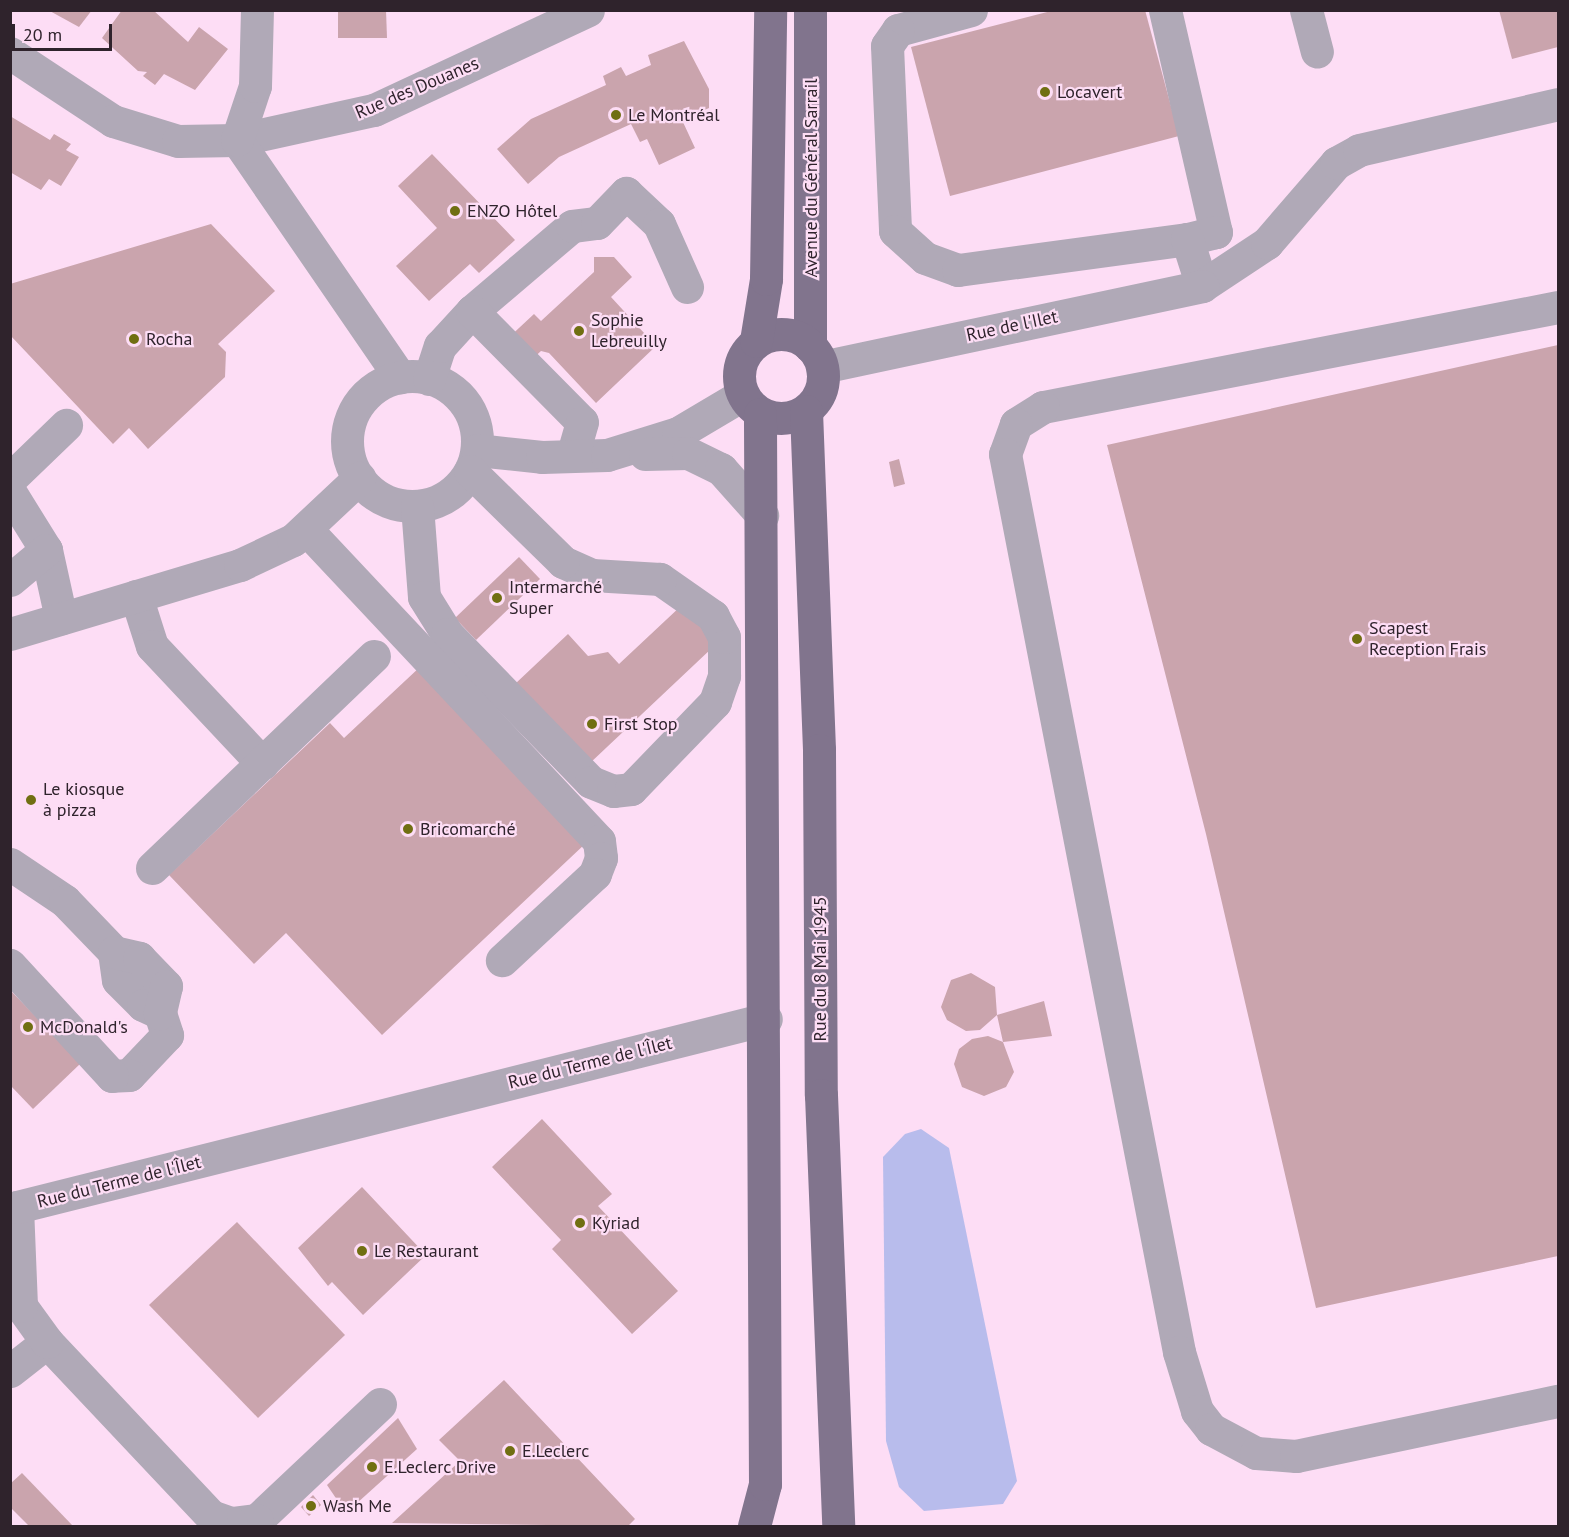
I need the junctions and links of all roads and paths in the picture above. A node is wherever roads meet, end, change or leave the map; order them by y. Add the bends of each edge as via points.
1 (257, 10) edge
2 (588, 10) edge
3 (770, 10) edge
4 (810, 10) edge
5 (971, 10) edge
6 (1165, 10) edge
7 (1306, 10) edge
8 (10, 52) edge
9 (1317, 52) dead end
10 (1558, 104) edge
11 (237, 140) junction
12 (1187, 239) junction
13 (1202, 286) junction
14 (687, 287) dead end
15 (1558, 307) edge
16 (472, 311) junction
17 (756, 342) junction
18 (816, 356) junction
19 (415, 378) junction
20 (751, 404) junction
21 (806, 411) junction
22 (66, 425) dead end
23 (607, 455) junction
24 (572, 456) junction
25 (473, 460) junction
26 (359, 478) junction
27 (10, 479) edge
28 (10, 492) edge
29 (417, 506) junction
30 (762, 515) junction
31 (306, 529) junction
32 (46, 550) junction
33 (10, 580) edge
34 (136, 596) junction
35 (61, 618) junction
36 (10, 634) edge
37 (374, 656) dead end
38 (262, 763) junction
39 (10, 864) edge
40 (152, 868) dead end
41 (502, 960) dead end
42 (10, 965) edge
43 (766, 1019) junction
44 (14, 1204) edge
45 (15, 1254) edge
46 (47, 1342) junction
47 (10, 1371) edge
48 (1558, 1401) edge
49 (380, 1404) dead end
50 (754, 1527) edge
51 (838, 1527) edge

1 - 11 street via 255,86
2 - 11 street, Rue des Douanes via 374,110
3 - 17 main road via 766,279
4 - 18 main road, Avenue du Général Sarrail
5 - 12 street via 898,30 887,46 895,231 925,258 958,270
6 - 12 street via 1216,232
7 - 9 street
8 - 11 street, Rue des Douanes via 113,121 178,141
10 - 13 street via 1359,150 1336,163 1267,243
11 - 19 street
12 - 13 street
13 - 18 street, Rue de l'Ilet
14 - 16 street via 659,224 626,193 597,223 572,226
15 - 48 street via 1042,407 1016,424 1005,454 1179,1352 1197,1411 1211,1429 1256,1453 1296,1456
16 - 19 street
16 - 24 street via 582,422
17 - 18 main road via 784,334
17 - 20 main road via 738,371
18 - 21 main road via 820,391
19 - 25 street via 457,394 470,410
19 - 26 street via 380,384 352,416 348,448
20 - 21 main road via 783,419
20 - 23 street
20 - 30 main road
21 - 51 main road, Rue du 8 Mai 1945 via 819,750 821,1107
22 - 27 street
23 - 24 street
23 - 30 street via 688,453 721,469
24 - 25 street
25 - 29 street via 457,489
25 - 29 street via 563,562 592,575 660,579 713,616 724,637 724,676 715,702 631,789 612,791 591,782 447,634 424,597
26 - 29 street via 395,504
26 - 31 street
28 - 32 street
30 - 43 main road
31 - 34 street via 240,565
31 - 41 street via 599,841 601,858 595,873
32 - 33 street
32 - 35 street
34 - 35 street
34 - 38 street via 152,646
35 - 36 street
37 - 38 street
38 - 40 street
39 - 42 street via 65,901 114,952 118,980 142,1005 160,1013 167,1035 129,1075 112,1076
43 - 44 street, Rue du Terme de l'Îlet
43 - 50 main road via 765,1484
44 - 45 street, Rue du Terme de l'Îlet
45 - 46 street, Rue du Terme de l'Îlet via 21,1306
46 - 47 street
46 - 49 street, Rue du Terme de l'Îlet via 211,1516 231,1523 257,1520

